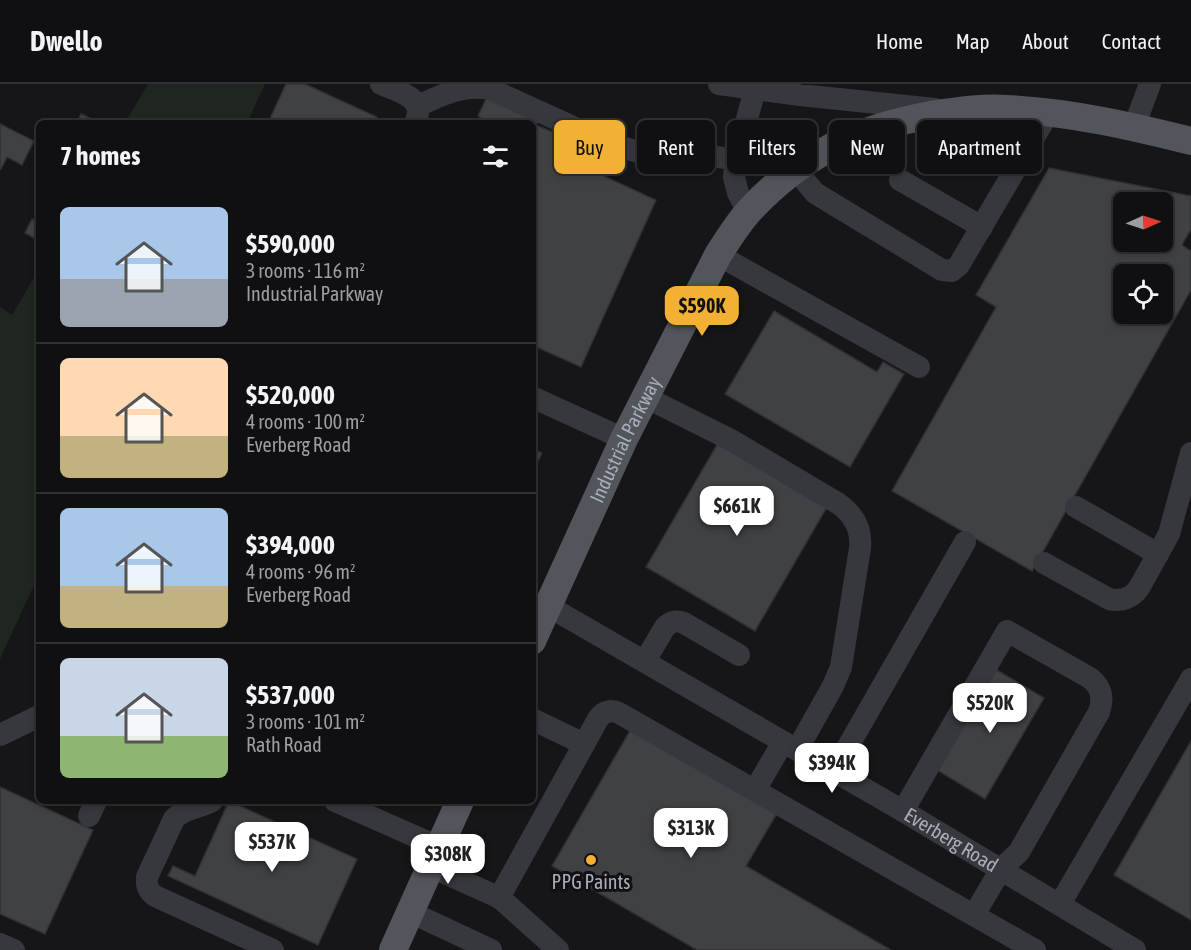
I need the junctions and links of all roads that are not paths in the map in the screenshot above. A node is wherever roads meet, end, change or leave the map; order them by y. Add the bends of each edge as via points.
1 (381, 84) edge
2 (719, 84) edge
3 (1150, 84) edge
4 (755, 89) junction
5 (849, 92) edge
6 (885, 94) edge
7 (954, 111) junction
8 (1048, 112) junction
9 (417, 115) edge
10 (747, 120) edge
11 (1134, 127) junction
12 (1191, 141) edge
13 (817, 155) edge
14 (727, 159) edge
15 (734, 174) edge
16 (789, 174) edge
17 (799, 174) edge
18 (900, 180) dead end
19 (748, 212) junction
20 (981, 227) junction
21 (718, 255) junction
22 (919, 367) dead end
23 (645, 397) junction
24 (536, 399) edge
25 (624, 439) junction
26 (1191, 453) edge
27 (1076, 507) dead end
28 (965, 542) dead end
29 (1158, 554) junction
30 (1044, 563) dead end
31 (549, 606) junction
32 (536, 633) edge
33 (740, 655) dead end
34 (645, 661) junction
35 (1191, 679) edge
36 (36, 717) edge
37 (536, 721) edge
38 (0, 735) edge
39 (584, 744) junction
40 (790, 746) junction
41 (834, 771) junction
42 (755, 790) junction
43 (208, 804) edge
44 (340, 804) edge
45 (459, 804) edge
46 (903, 811) junction
47 (435, 857) junction
48 (1001, 869) junction
49 (499, 898) junction
50 (1060, 904) junction
51 (411, 912) junction
52 (974, 915) junction
53 (0, 944) edge
54 (14, 950) edge
55 (273, 950) edge
56 (393, 950) edge
57 (491, 950) edge
58 (558, 950) edge
59 (1035, 950) edge
60 (1135, 950) edge

1 - 9 street via 412,98
2 - 4 street
3 - 11 street
4 - 5 street
4 - 10 street
5 - 6 street
6 - 7 street
7 - 8 main road, Industrial Parkway
7 - 13 main road, Industrial Parkway via 852,137
8 - 11 main road, Industrial Parkway
8 - 20 street
9 - 14 street via 461,87 481,86 606,142 638,152 693,153
11 - 12 main road, Industrial Parkway
15 - 19 street
16 - 19 main road, Industrial Parkway
17 - 20 street via 815,194 944,271 958,267
18 - 20 street
19 - 21 main road, Industrial Parkway
21 - 22 street
21 - 23 main road, Industrial Parkway
23 - 25 main road, Industrial Parkway
23 - 40 street via 731,441 839,504 858,526 861,541 841,667 834,686
24 - 25 street
25 - 31 main road, Industrial Parkway
26 - 29 street via 1169,534
27 - 29 street
28 - 41 street
29 - 30 street via 1136,592 1119,600 1105,597
31 - 32 main road, Industrial Parkway
31 - 34 street, Everberg Road
33 - 34 street via 675,621 664,627
34 - 40 street, Everberg Road
35 - 50 street
36 - 38 street
37 - 39 street
39 - 42 street via 602,714 616,711
39 - 49 street
40 - 41 street, Everberg Road
40 - 42 street
41 - 46 street, Everberg Road
42 - 52 street
43 - 55 street via 174,819 147,877 147,887 156,896
44 - 47 street
45 - 47 main road
46 - 48 street, Everberg Road
46 - 48 street via 1007,631 1094,680 1100,688 1099,712 1019,852
47 - 49 street
47 - 51 main road
48 - 50 street, Everberg Road
48 - 52 street
49 - 58 street
50 - 60 street, Everberg Road
51 - 56 main road
51 - 57 street
52 - 59 street
53 - 54 street

